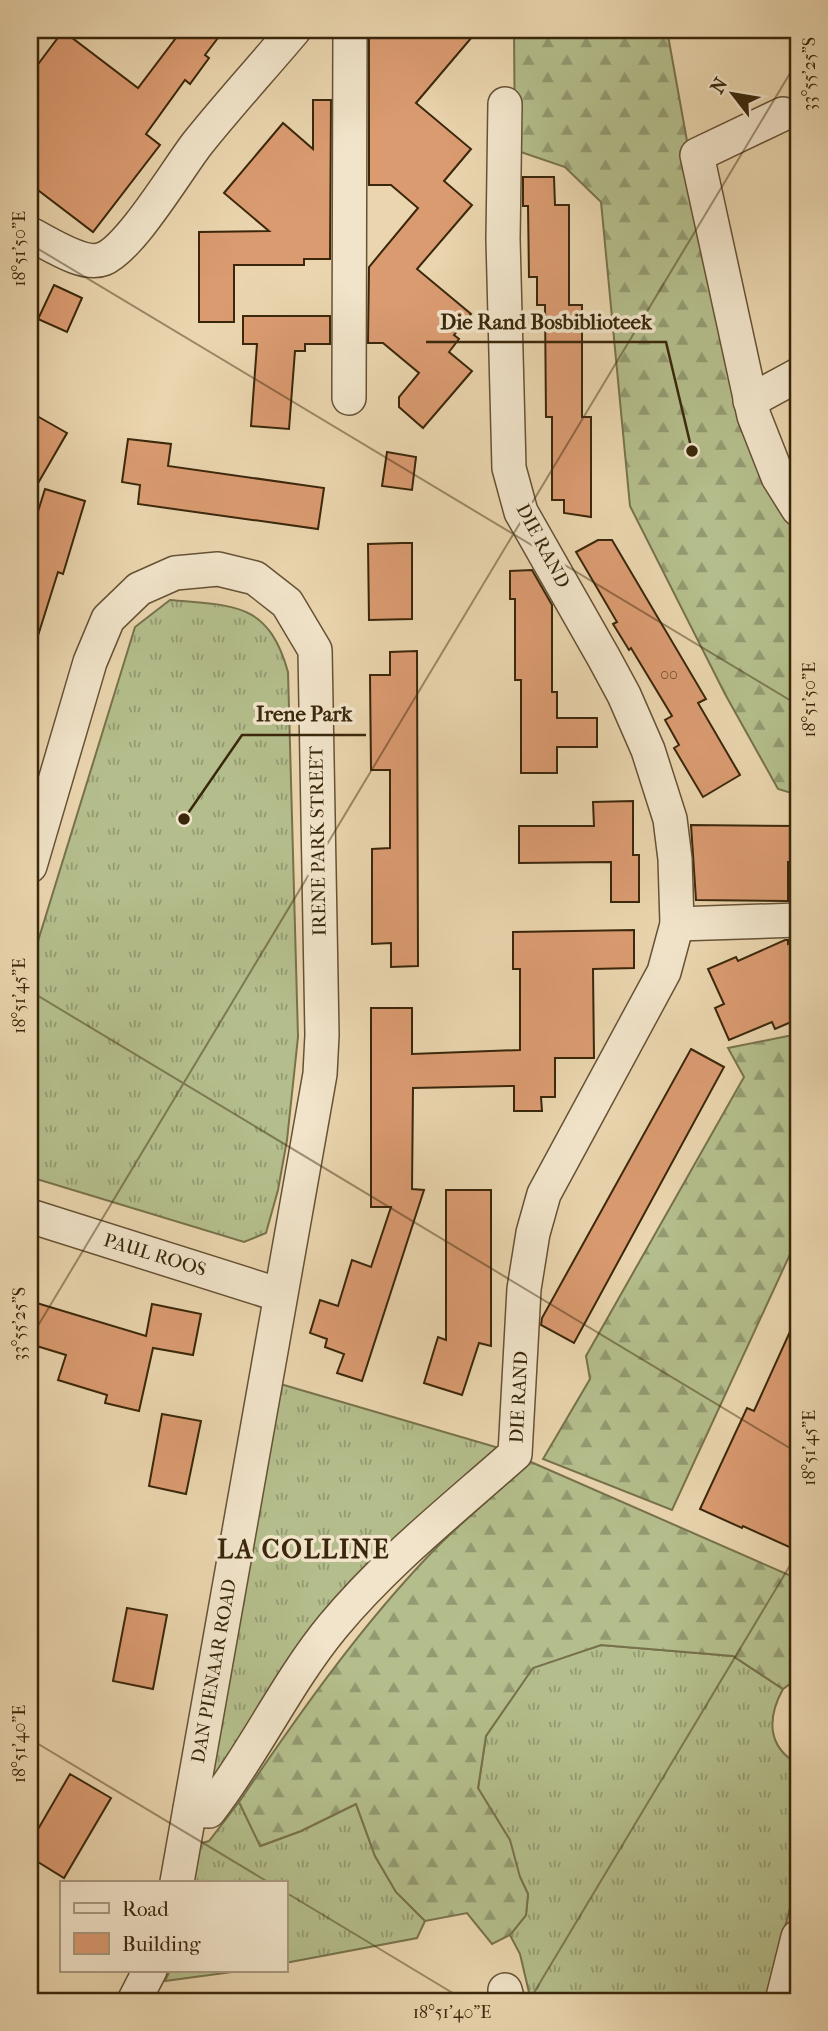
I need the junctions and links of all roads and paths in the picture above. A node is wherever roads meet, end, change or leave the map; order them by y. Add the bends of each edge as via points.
1 (294, 30) edge
2 (350, 30) edge
3 (505, 104) dead end
4 (783, 114) dead end
5 (30, 234) edge
6 (798, 375) edge
7 (349, 398) dead end
8 (750, 401) junction
9 (798, 509) edge
10 (30, 866) edge
11 (798, 920) edge
12 (677, 924) junction
13 (30, 1216) edge
14 (280, 1295) junction
15 (190, 1810) junction
16 (177, 1881) edge
17 (798, 1937) edge
18 (149, 1972) edge
19 (134, 2001) edge
20 (782, 2001) edge

1 - 5 street via 198,144 120,248 103,260 85,262
2 - 7 street
3 - 12 street, DIE RAND via 509,468 521,512 611,670 648,750 670,819
4 - 8 street via 697,155
6 - 8 street
8 - 9 street via 778,477
10 - 14 street, IRENE PARK STREET via 90,663 108,619 139,589 176,573 218,569 255,578 287,603 315,650 321,1035 320,1074
11 - 12 street
12 - 15 street, DIE RAND via 664,972 544,1195 524,1289 515,1454 379,1576 333,1626 209,1811
13 - 14 street, PAUL ROOS
14 - 15 street, DAN PIENAAR ROAD
15 - 16 street, DAN PIENAAR ROAD
17 - 20 street
18 - 19 street

